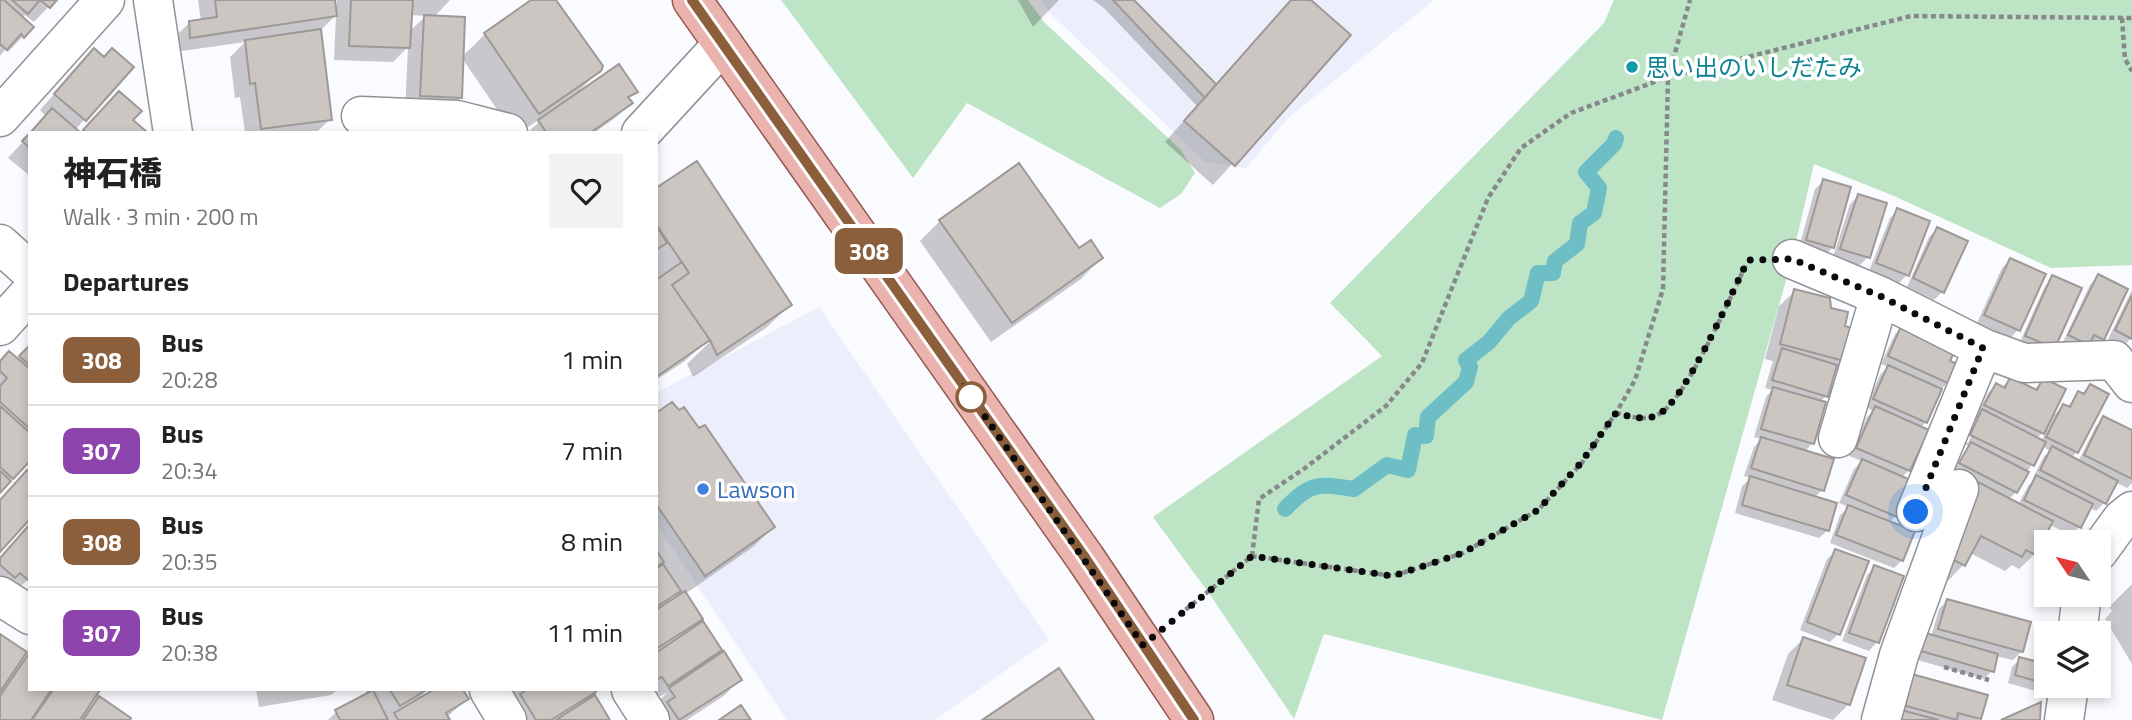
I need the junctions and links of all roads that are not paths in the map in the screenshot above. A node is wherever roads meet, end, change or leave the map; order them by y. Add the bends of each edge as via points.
1 (105, 0) edge
2 (153, 0) edge
3 (692, 0) edge
4 (723, 44) junction
5 (361, 116) dead end
6 (0, 117) edge
7 (173, 131) edge
8 (500, 131) edge
9 (643, 131) edge
10 (0, 244) edge
11 (1792, 259) road end
12 (28, 269) edge
13 (28, 295) edge
14 (1880, 296) junction
15 (0, 326) edge
16 (1983, 348) junction
17 (2132, 383) edge
18 (1838, 438) dead end
19 (1959, 489) dead end
20 (2132, 511) edge
21 (1916, 512) dead end
22 (2111, 534) edge
23 (0, 596) edge
24 (28, 614) edge
25 (490, 691) edge
26 (632, 691) edge
27 (2067, 698) edge
28 (507, 720) edge
29 (650, 720) edge
30 (1194, 720) edge
31 (1881, 720) edge
32 (2064, 720) edge

1 - 6 street
2 - 7 street
3 - 4 main road
4 - 9 street
4 - 30 main road
5 - 8 street via 457,120
10 - 12 street
11 - 14 street
13 - 15 street
14 - 16 street
14 - 18 street
16 - 17 street via 2024,363 2114,359
16 - 21 street
19 - 31 street
20 - 22 street
23 - 24 street
25 - 28 street
26 - 29 street
27 - 32 street

